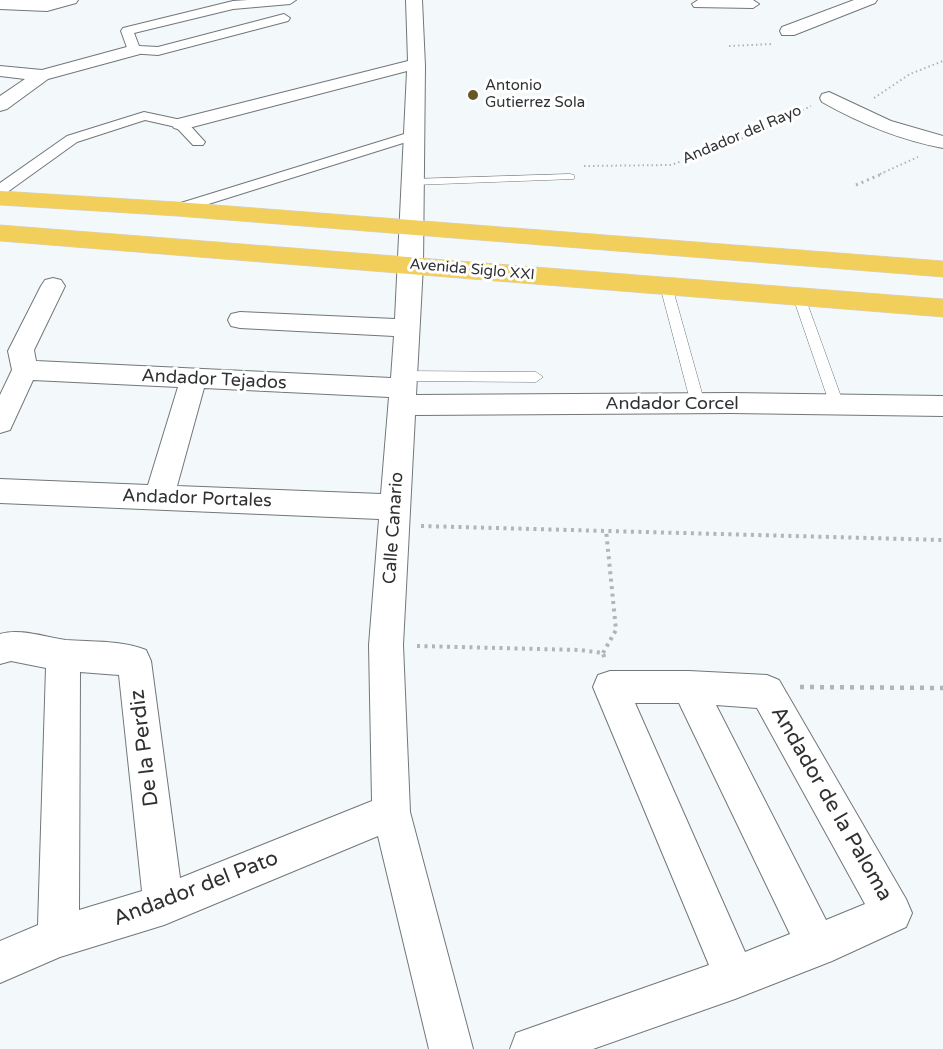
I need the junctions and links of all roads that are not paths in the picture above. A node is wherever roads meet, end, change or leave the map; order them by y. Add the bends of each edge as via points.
1 (70, 0) edge
2 (290, 0) edge
3 (414, 0) edge
4 (250, 1) edge
5 (861, 1) edge
6 (722, 2) edge
7 (0, 4) edge
8 (698, 4) dead end
9 (753, 4) dead end
10 (284, 18) dead end
11 (788, 32) road end
12 (134, 50) junction
13 (416, 64) junction
14 (0, 71) edge
15 (42, 75) junction
16 (829, 98) road end
17 (0, 105) edge
18 (181, 124) junction
19 (414, 135) junction
20 (198, 142) dead end
21 (942, 142) edge
22 (570, 177) road end
23 (413, 182) junction
24 (0, 190) edge
25 (0, 198) edge
26 (177, 209) junction
27 (410, 228) junction
28 (0, 233) edge
29 (411, 265) junction
30 (943, 269) edge
31 (53, 286) dead end
32 (666, 286) junction
33 (799, 297) junction
34 (943, 308) edge
35 (240, 320) dead end
36 (406, 328) junction
37 (16, 357) edge
38 (536, 377) dead end
39 (194, 379) junction
40 (403, 389) junction
41 (698, 404) junction
42 (837, 405) junction
43 (943, 406) edge
44 (0, 423) edge
45 (0, 491) edge
46 (159, 497) junction
47 (394, 516) junction
48 (0, 649) edge
49 (63, 655) junction
50 (689, 687) junction
51 (391, 812) junction
52 (164, 905) junction
53 (58, 937) junction
54 (817, 946) junction
55 (0, 963) edge
56 (735, 978) junction
57 (451, 1049) edge
58 (532, 1049) edge

1 - 7 street via 47,6
2 - 4 street
3 - 13 street, Calle Canario
4 - 12 street via 127,31
5 - 11 street
6 - 8 street
6 - 9 street
10 - 12 street via 158,51
12 - 15 street
13 - 18 street
13 - 19 street, Calle Canario
14 - 15 street
15 - 17 street
16 - 21 street via 903,133
18 - 20 street
18 - 24 street via 144,116 72,139
19 - 23 street, Calle Canario
19 - 26 street
22 - 23 lane
23 - 27 street, Calle Canario
25 - 26 highway
26 - 27 highway
27 - 29 street, Calle Canario
27 - 30 highway
28 - 29 highway, Avenida Siglo XXI
29 - 32 highway, Avenida Siglo XXI
29 - 36 street, Calle Canario
31 - 37 street
32 - 33 highway, Avenida Siglo XXI
32 - 41 lane
33 - 34 highway, Avenida Siglo XXI
33 - 42 lane
35 - 36 street
36 - 40 street, Calle Canario
37 - 39 street, Andador Tejados
37 - 44 street
38 - 40 lane
39 - 40 street, Andador Tejados
39 - 46 street
40 - 41 street, Andador Corcel
40 - 47 street, Calle Canario
41 - 42 street, Andador Corcel
42 - 43 street, Andador Corcel
45 - 46 street, Andador Portales
46 - 47 street, Andador Portales
47 - 51 street, Calle Canario via 386,645
48 - 49 street, De la Perdiz via 11,646
49 - 52 street, De la Perdiz via 134,661
49 - 53 street
50 - 54 street
50 - 54 street, Andador de la Paloma via 767,693 892,912
50 - 56 street, Andador de la Paloma via 607,670
51 - 52 street, Andador del Pato
51 - 57 street, Calle Canario
52 - 53 street, Andador del Pato
53 - 55 street, Andador del Pato
54 - 56 street, Andador de la Paloma
56 - 58 street, Andador de la Paloma

